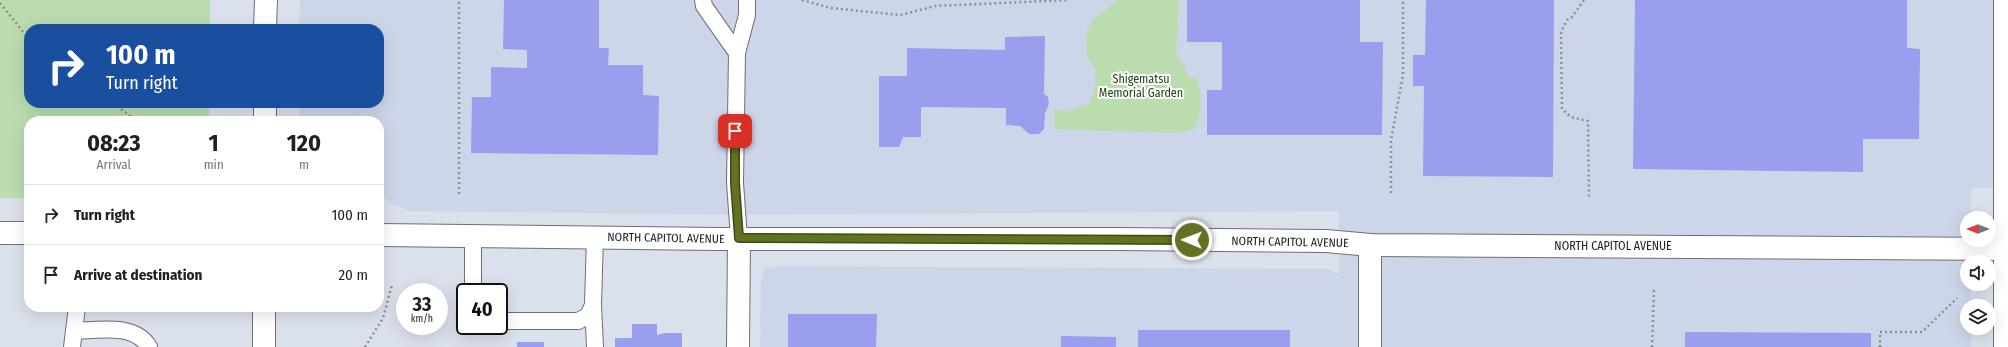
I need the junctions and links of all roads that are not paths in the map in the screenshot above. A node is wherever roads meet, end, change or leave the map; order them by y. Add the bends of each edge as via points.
1 (266, 0) edge
2 (703, 0) edge
3 (747, 0) edge
4 (2006, 0) edge
5 (265, 24) edge
6 (737, 53) junction
7 (0, 233) edge
8 (24, 233) edge
9 (384, 235) edge
10 (473, 235) junction
11 (595, 237) junction
12 (739, 238) junction
13 (1370, 245) junction
14 (2007, 249) edge
15 (473, 283) edge
16 (593, 305) junction
17 (77, 312) edge
18 (264, 312) edge
19 (508, 321) edge
20 (75, 331) junction
21 (72, 347) edge
22 (149, 347) edge
23 (264, 347) edge
24 (595, 347) edge
25 (738, 347) edge
26 (1370, 347) edge
27 (2005, 347) edge

1 - 5 street
2 - 6 lane via 704,6
3 - 6 lane via 747,15
4 - 14 street
6 - 12 lane via 735,183
7 - 8 street
9 - 10 street, NORTH CAPITOL AVENUE
10 - 11 street, NORTH CAPITOL AVENUE
10 - 15 lane
11 - 12 street, NORTH CAPITOL AVENUE
11 - 16 lane
12 - 13 street, NORTH CAPITOL AVENUE via 1326,241
12 - 25 street
13 - 14 street, NORTH CAPITOL AVENUE
13 - 26 street
14 - 27 street
16 - 19 lane via 588,316 578,321
16 - 24 lane
17 - 20 lane
18 - 23 street
20 - 21 lane
20 - 22 lane via 127,331 140,336

